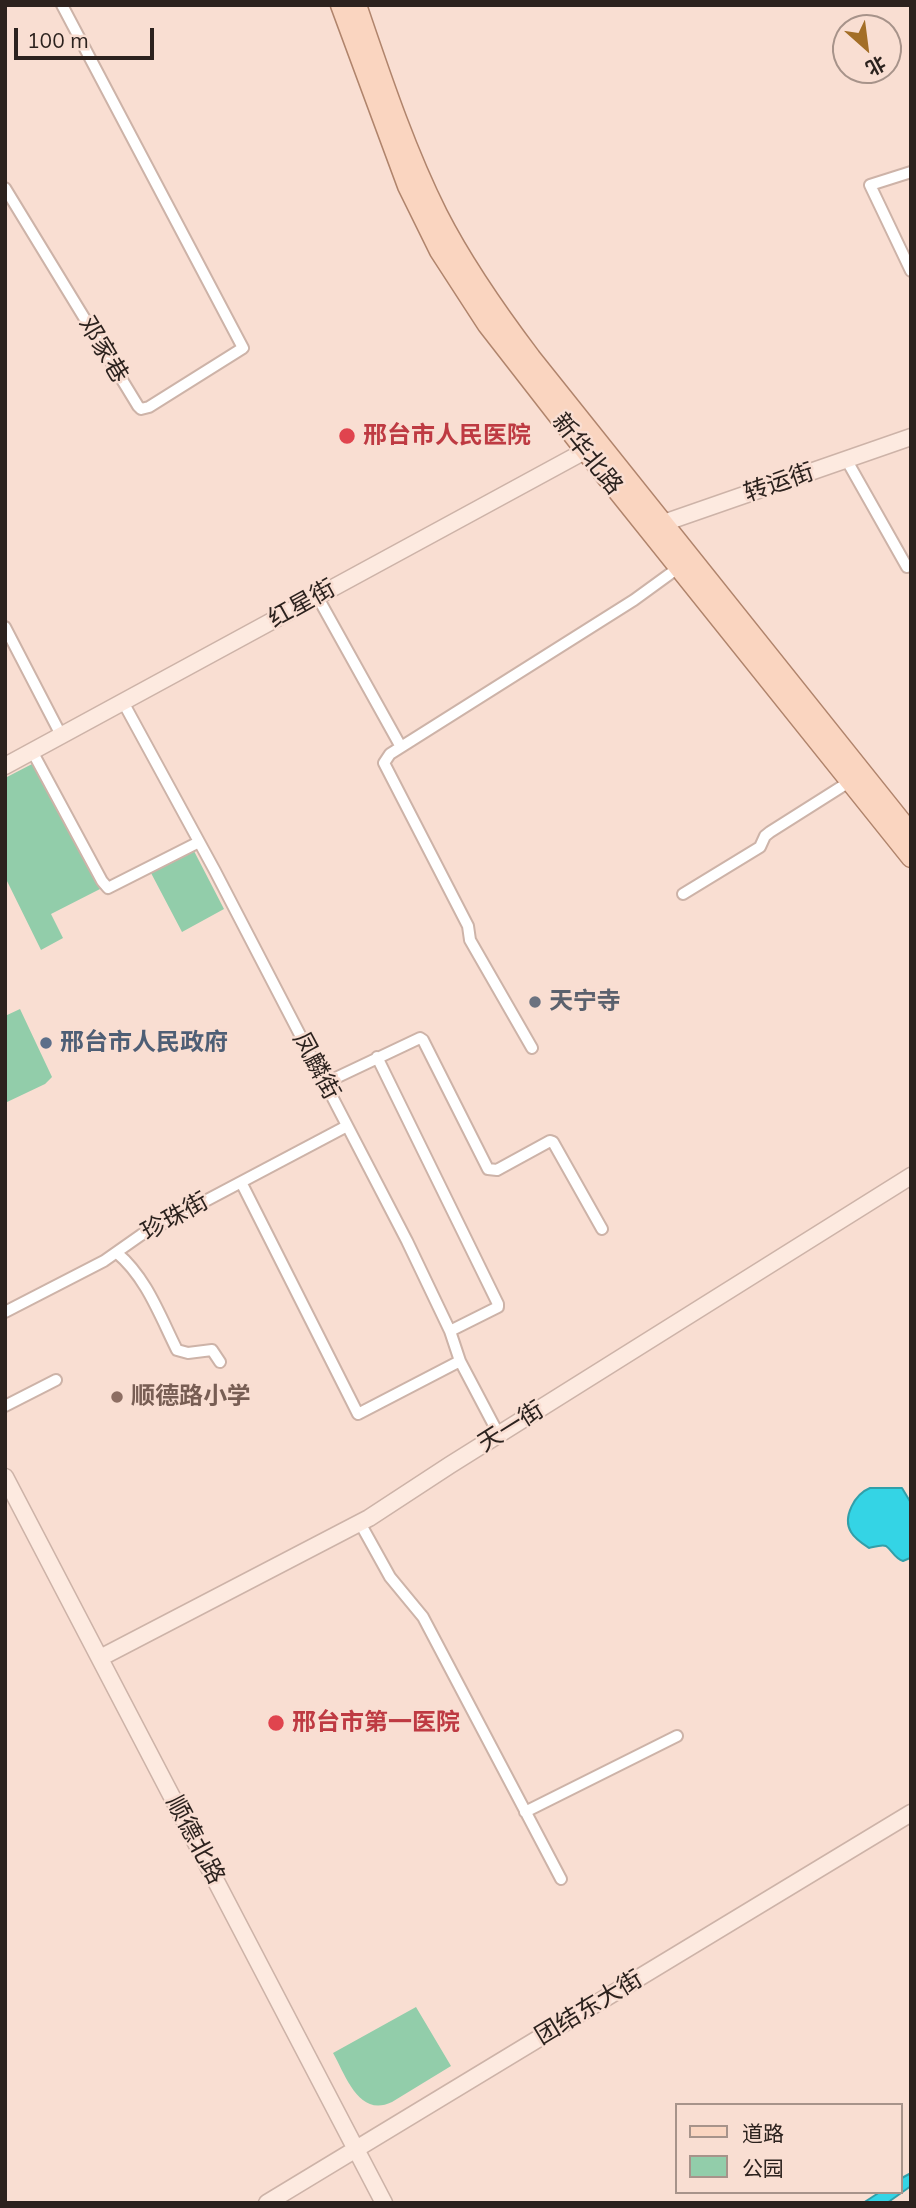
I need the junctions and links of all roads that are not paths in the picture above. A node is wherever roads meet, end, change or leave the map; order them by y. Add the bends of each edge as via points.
1 (62, 5) edge
2 (340, 5) edge
3 (357, 5) edge
4 (911, 172) edge
5 (5, 188) edge
6 (911, 271) edge
7 (911, 437) edge
8 (592, 447) junction
9 (911, 448) edge
10 (849, 464) junction
11 (659, 531) junction
12 (907, 567) dead end
13 (678, 568) junction
14 (317, 596) junction
15 (5, 627) edge
16 (123, 702) junction
17 (61, 735) junction
18 (401, 747) junction
19 (32, 751) junction
20 (5, 766) edge
21 (849, 782) junction
22 (911, 833) edge
23 (199, 842) junction
24 (911, 858) edge
25 (684, 894) dead end
26 (532, 1048) dead end
27 (377, 1057) junction
28 (325, 1083) junction
29 (347, 1126) junction
30 (911, 1176) edge
31 (241, 1182) junction
32 (602, 1229) dead end
33 (117, 1253) junction
34 (5, 1312) edge
35 (450, 1331) junction
36 (460, 1361) junction
37 (220, 1363) dead end
38 (56, 1380) dead end
39 (5, 1406) edge
40 (499, 1435) junction
41 (5, 1477) edge
42 (360, 1523) junction
43 (100, 1658) junction
44 (677, 1736) dead end
45 (525, 1812) junction
46 (911, 1813) edge
47 (911, 1826) edge
48 (561, 1879) dead end
49 (359, 2154) junction
50 (267, 2203) edge
51 (288, 2203) edge
52 (384, 2203) edge

1 - 5 street, 邓家巷 via 243,348 141,409
2 - 8 main road, 新华北路 via 397,162 435,244 500,343
3 - 8 main road, 新华北路 via 412,156 450,236
4 - 6 street via 870,186
7 - 10 street, 转运街
8 - 11 main road, 新华北路
8 - 14 street, 红星街
9 - 10 street, 转运街
10 - 11 street, 转运街
10 - 12 street
11 - 13 main road, 新华北路
11 - 22 main road, 新华北路
13 - 18 street
13 - 21 main road, 新华北路
14 - 16 street, 红星街
14 - 18 street
15 - 17 street
16 - 17 street, 红星街
16 - 23 street, 凤麟街
17 - 19 street, 红星街
18 - 26 street via 386,758 384,766 468,926 470,940
19 - 20 street, 红星街
19 - 23 street via 108,888
21 - 24 main road, 新华北路
21 - 25 street via 770,832 760,847
23 - 28 street, 凤麟街
27 - 28 street
27 - 32 street via 416,1038 424,1040 488,1169 497,1170 553,1142
27 - 35 street via 498,1304
28 - 29 street, 凤麟街
29 - 31 street, 珍珠街
29 - 35 street, 凤麟街
30 - 40 street, 天一街
31 - 33 street, 珍珠街
31 - 36 street via 358,1414
33 - 34 street, 珍珠街
33 - 37 street via 138,1275 177,1350 212,1350
35 - 36 street, 凤麟街
36 - 40 street, 凤麟街
38 - 39 street
40 - 42 street, 天一街
41 - 43 street, 顺德北路
42 - 43 street, 天一街
42 - 45 street via 390,1577 424,1617
43 - 49 street, 顺德北路
44 - 45 street
45 - 48 street
46 - 49 street, 团结东大街
47 - 49 street, 团结东大街
49 - 50 street, 团结东大街
49 - 51 street, 团结东大街
49 - 52 street, 顺德北路

